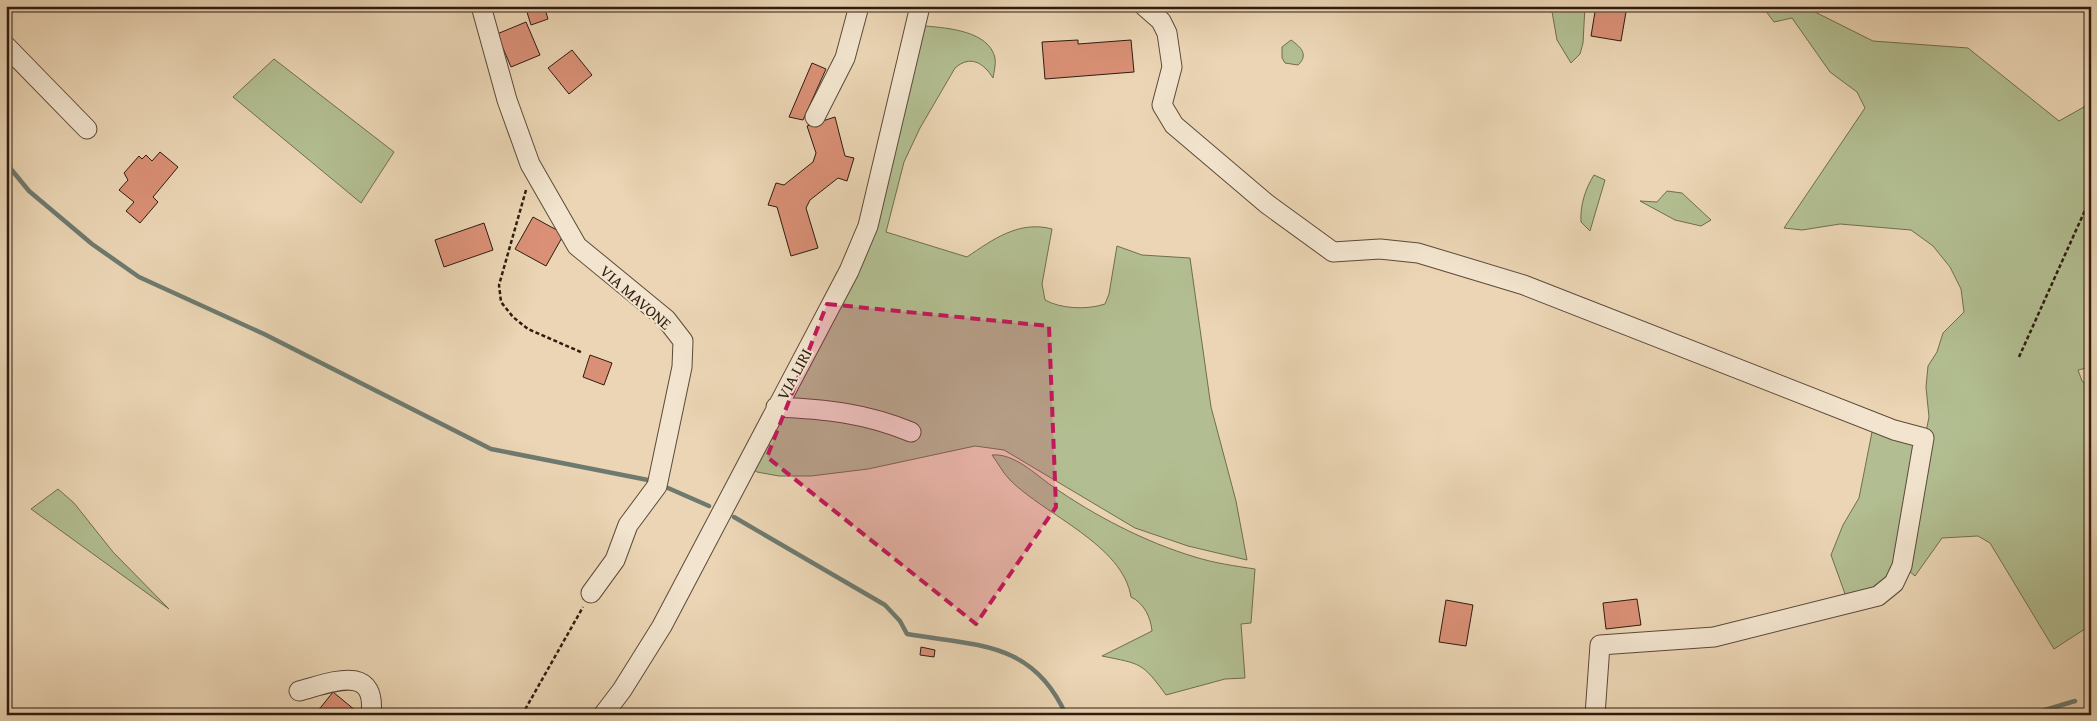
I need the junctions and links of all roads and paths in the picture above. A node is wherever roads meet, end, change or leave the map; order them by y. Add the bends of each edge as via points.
1 (481, 6) edge
2 (859, 6) edge
3 (920, 6) edge
4 (1144, 6) edge
5 (6, 46) edge
6 (815, 118) dead end
7 (87, 129) dead end
8 (532, 168) junction
9 (2091, 197) edge
10 (582, 353) dead end
11 (2019, 357) dead end
12 (776, 407) junction
13 (911, 432) dead end
14 (591, 592) joint
15 (299, 691) dead end
16 (371, 715) edge
17 (522, 715) edge
18 (603, 715) edge
19 (1594, 715) edge

1 - 8 street, VIA MAVONE via 507,100
2 - 6 street via 845,58
3 - 12 street, VIA LIRI via 868,226 849,271
4 - 19 street via 1161,21 1167,33 1172,68 1162,105 1174,125 1267,204 1333,252 1380,249 1418,253 1524,285 1894,430 1924,438 1902,566 1894,584 1878,596 1714,637 1600,645
5 - 7 street
8 - 10 path via 499,285 501,302 528,329
8 - 14 street, VIA MAVONE via 577,246 666,319 682,341 682,367 657,486 628,525 615,560
9 - 11 path
12 - 13 street via 836,410 888,422
12 - 18 street, VIA LIRI via 662,626
14 - 17 path
15 - 16 street via 346,679 362,682 371,697

